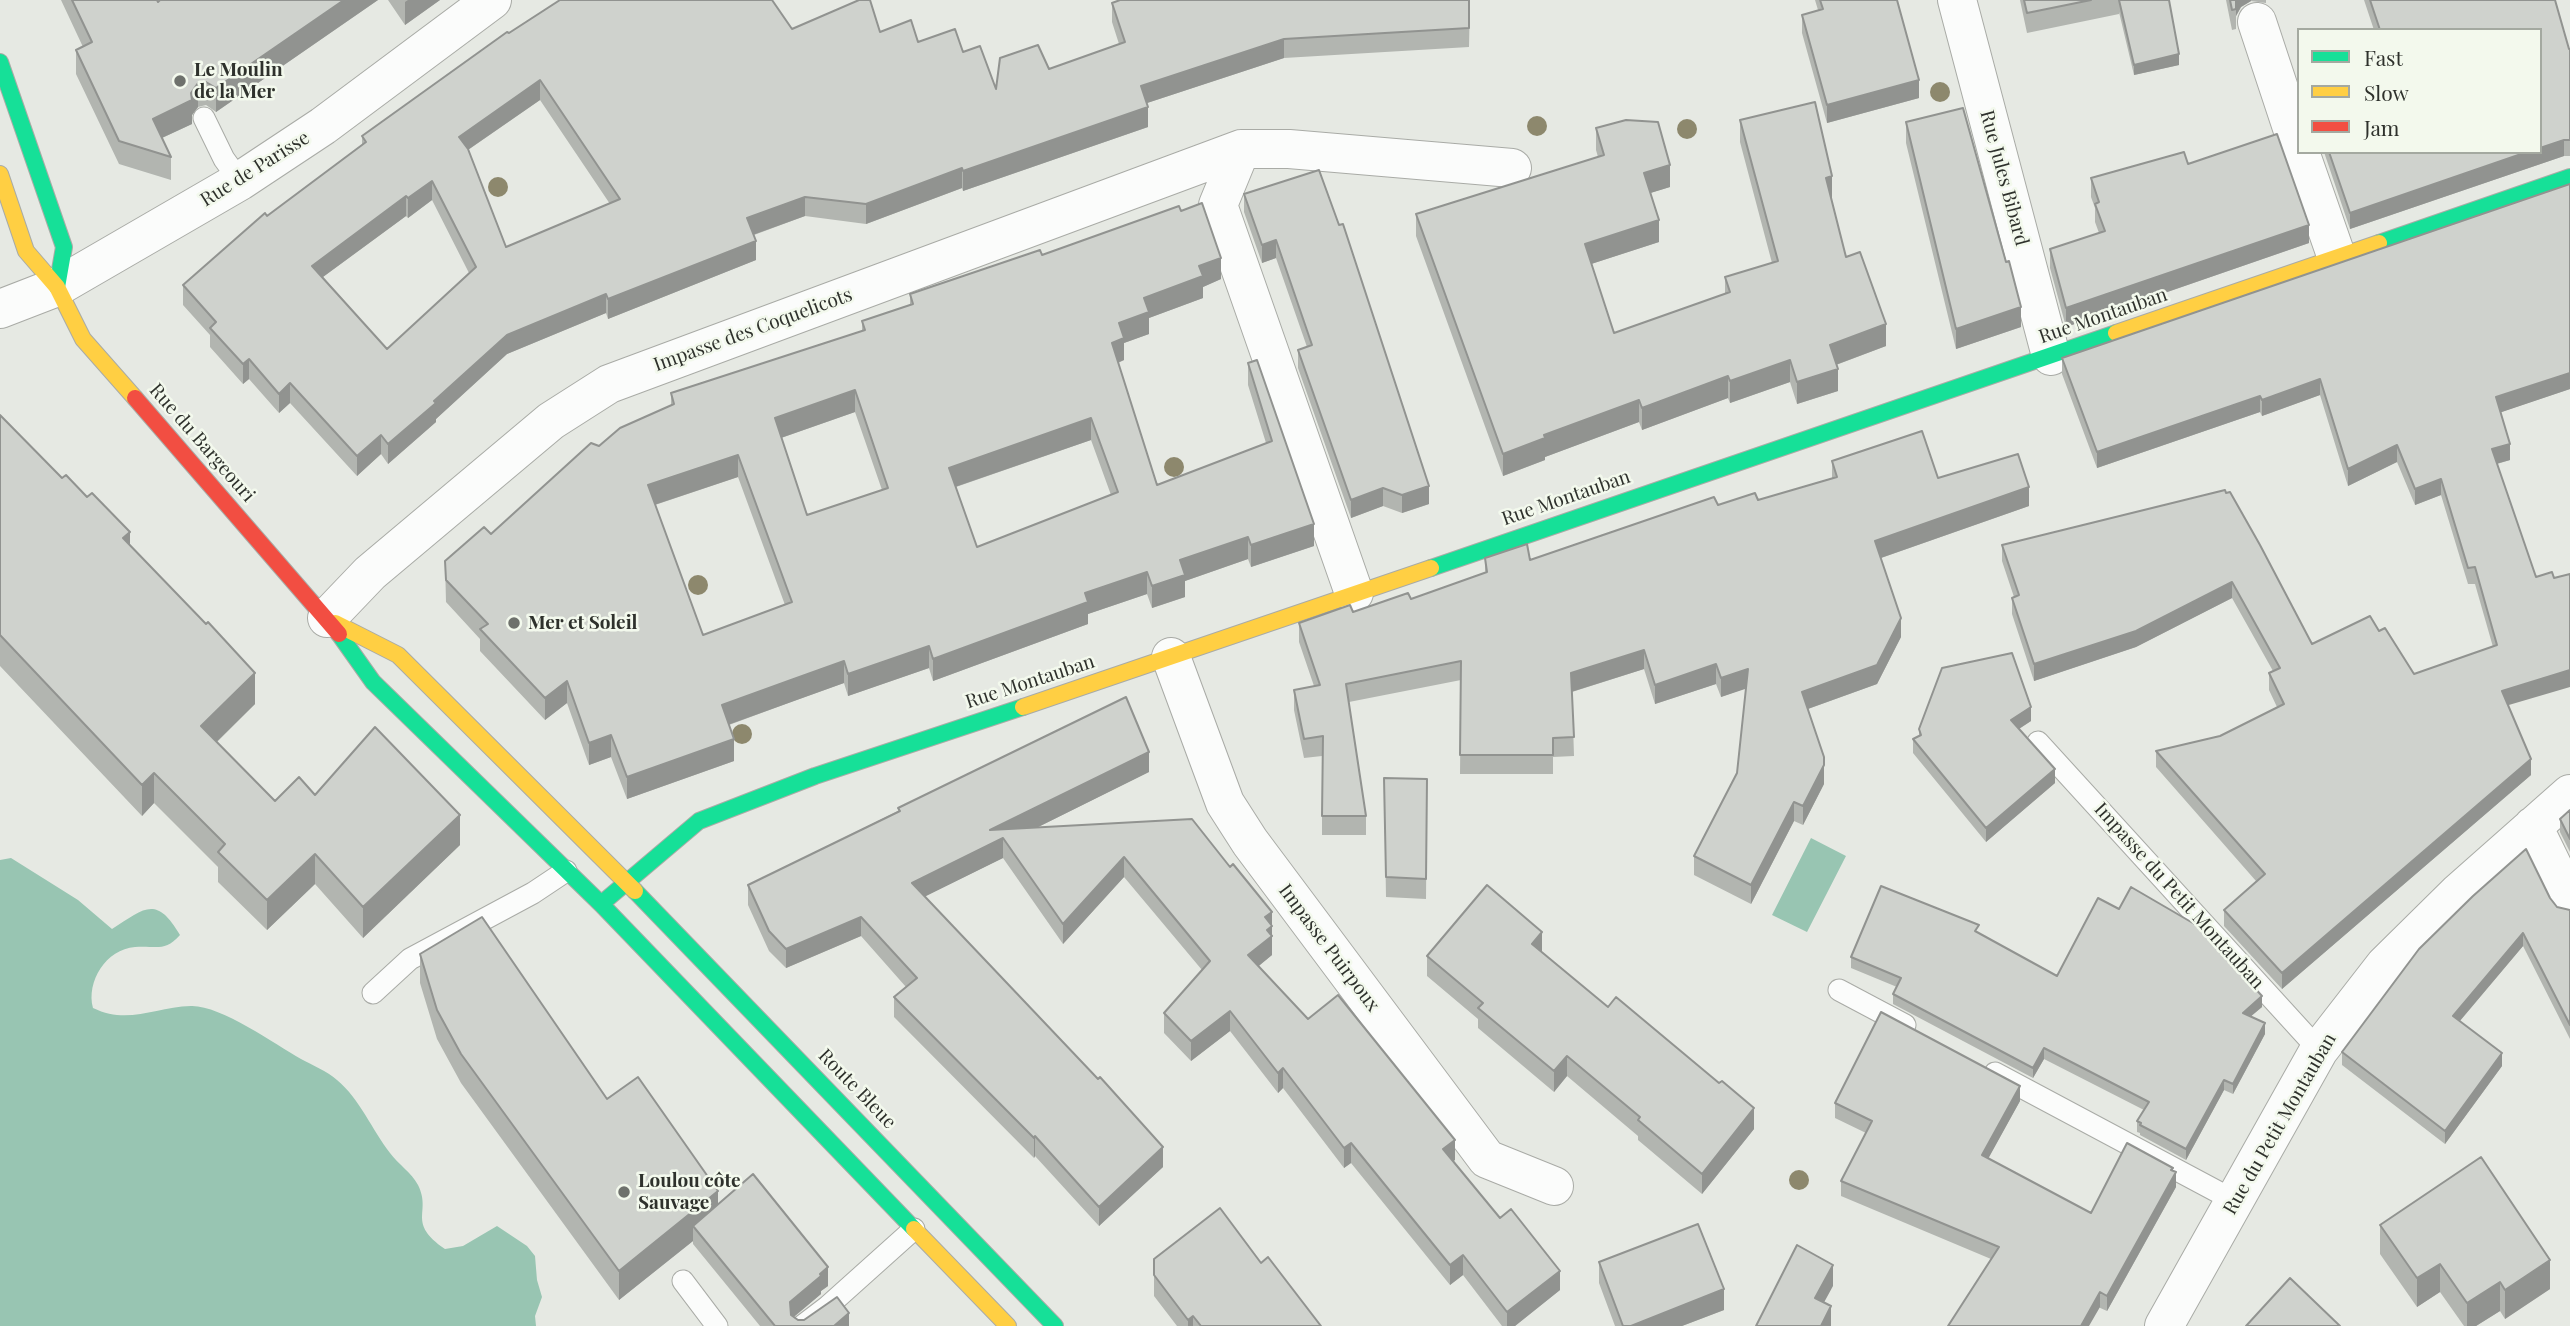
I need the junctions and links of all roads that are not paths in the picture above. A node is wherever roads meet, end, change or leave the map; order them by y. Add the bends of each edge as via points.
1 (492, 0) edge
2 (1957, 0) edge
3 (2257, 22) dead end
4 (0, 62) edge
5 (204, 118) dead end
6 (2297, 145) edge
7 (1241, 149) junction
8 (2300, 154) edge
9 (1512, 168) dead end
10 (0, 174) edge
11 (2570, 177) edge
12 (240, 181) junction
13 (2337, 258) junction
14 (57, 287) junction
15 (0, 309) edge
16 (2051, 356) junction
17 (1354, 593) junction
18 (327, 618) junction
19 (1171, 657) junction
20 (2038, 742) dead end
21 (2570, 794) edge
22 (2533, 826) junction
23 (566, 871) junction
24 (627, 882) junction
25 (2570, 902) edge
26 (601, 904) junction
27 (1839, 990) dead end
28 (373, 993) dead end
29 (1924, 1035) edge
30 (2319, 1050) junction
31 (1972, 1061) edge
32 (1554, 1186) dead end
33 (2235, 1201) junction
34 (914, 1229) junction
35 (683, 1281) dead end
36 (717, 1326) edge
37 (802, 1326) edge
38 (1008, 1326) edge
39 (1055, 1326) edge
40 (2164, 1326) edge

1 - 12 street, Rue de Parisse via 323,126
2 - 16 street, Rue Jules Bibard
3 - 6 street
4 - 14 street via 64,247
5 - 12 lane
7 - 9 street
7 - 17 street via 1218,205
7 - 18 street, Impasse des Coquelicots via 609,384 551,421 370,573
8 - 13 street
10 - 14 street, Rue du Bargeouri via 26,251
11 - 13 street, Rue Montauban
12 - 14 street, Rue de Parisse
13 - 16 street, Rue Montauban
14 - 15 street, Rue de Parisse
14 - 18 street, Rue du Bargeouri via 83,339
16 - 17 street, Rue Montauban
17 - 19 street, Rue Montauban
18 - 23 street, Rue du Bargeouri via 373,682
18 - 24 street, Rue du Bargeouri via 398,655
19 - 24 street, Rue Montauban via 815,776 699,821
19 - 32 street, Impasse Puirpoux via 1225,803 1250,842 1487,1159
20 - 30 lane, Impasse du Petit Montauban
21 - 22 street, Rue du Petit Montauban
22 - 25 street
22 - 30 street, Rue du Petit Montauban via 2385,965
23 - 26 street, Rue du Bargeouri
23 - 28 lane via 410,959
24 - 26 street, Rue Montauban
24 - 39 street, Route Bleue
26 - 34 street
27 - 29 lane
30 - 33 street, Rue du Petit Montauban
31 - 33 lane
33 - 40 street, Rue du Petit Montauban
34 - 37 lane
34 - 38 street
35 - 36 lane

